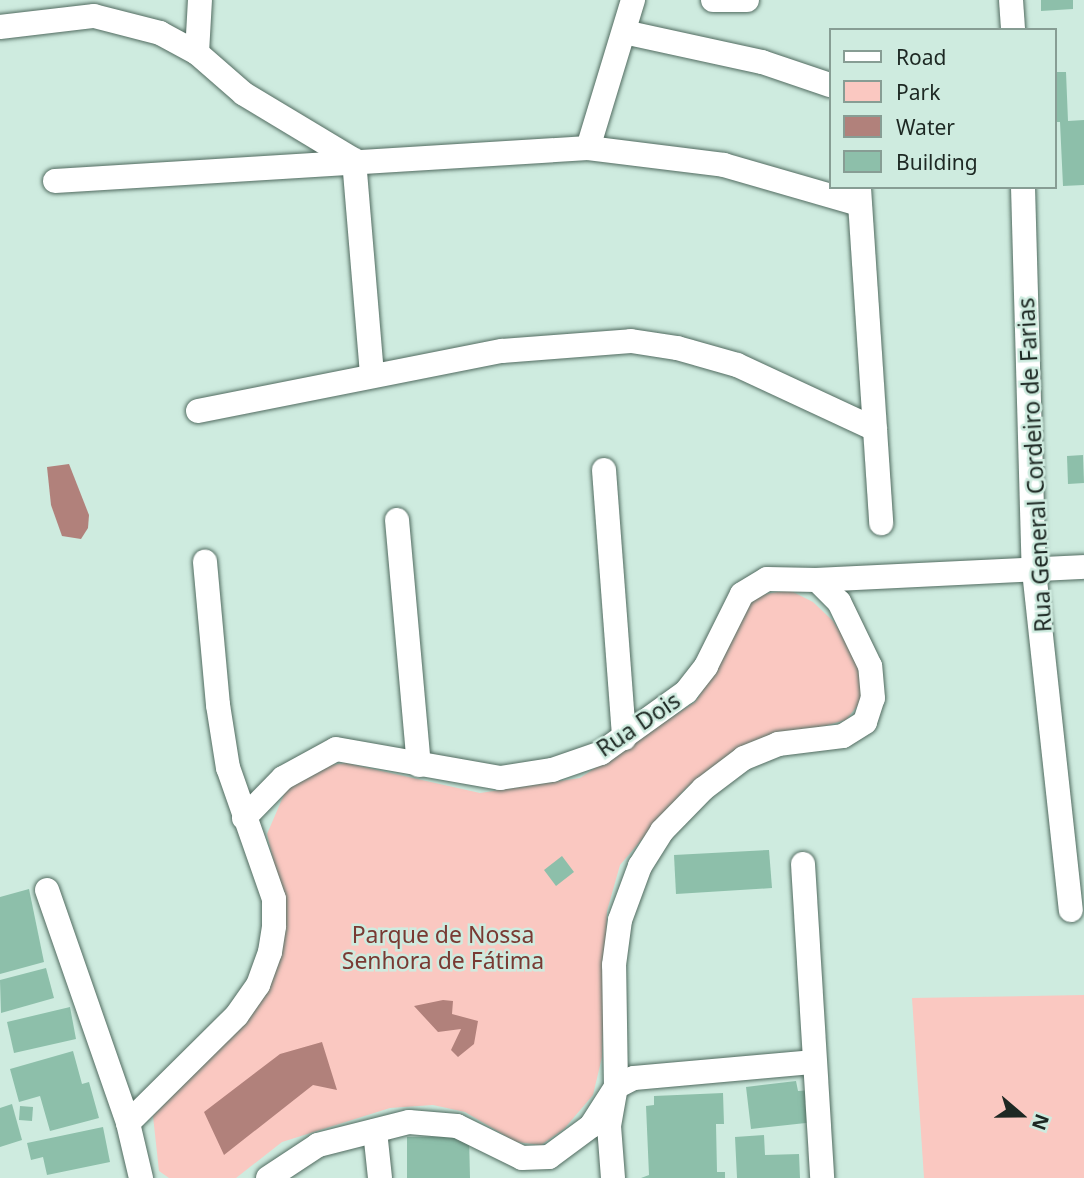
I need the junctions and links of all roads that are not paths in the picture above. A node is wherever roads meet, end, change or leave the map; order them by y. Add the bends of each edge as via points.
1 (200, 0) edge
2 (633, 0) edge
3 (713, 0) edge
4 (747, 0) edge
5 (1011, 0) edge
6 (95, 8) edge
7 (0, 27) edge
8 (1013, 28) edge
9 (624, 32) junction
10 (197, 53) junction
11 (828, 84) edge
12 (588, 148) junction
13 (354, 160) junction
14 (55, 181) dead end
15 (828, 189) edge
16 (829, 189) edge
17 (1023, 189) edge
18 (859, 196) edge
19 (372, 374) junction
20 (198, 411) dead end
21 (875, 429) junction
22 (604, 470) dead end
23 (397, 520) dead end
24 (881, 523) dead end
25 (205, 562) dead end
26 (1084, 567) edge
27 (1034, 571) junction
28 (817, 580) junction
29 (624, 738) junction
30 (419, 765) junction
31 (244, 818) junction
32 (803, 864) dead end
33 (47, 890) dead end
34 (1071, 910) dead end
35 (814, 1062) junction
36 (616, 1087) junction
37 (128, 1123) junction
38 (376, 1131) junction
39 (141, 1178) edge
40 (268, 1178) edge
41 (380, 1178) edge
42 (613, 1178) edge
43 (822, 1178) edge

1 - 10 street
2 - 9 street
3 - 4 street
5 - 8 street
6 - 7 street
6 - 10 street
9 - 11 street via 762,62
9 - 12 street
10 - 13 street via 244,94
12 - 13 street
12 - 15 street via 724,165
13 - 14 street
13 - 19 street
16 - 18 street
17 - 27 street, Rua General Cordeiro de Farias
18 - 21 street
19 - 20 street
19 - 21 street via 502,351 631,341 737,365
21 - 24 street
22 - 29 street
23 - 30 street
25 - 31 street via 218,705 228,768
26 - 27 street, Rua Dois
27 - 28 street, Rua Dois
27 - 34 street, Rua General Cordeiro de Farias
28 - 29 street, Rua Dois via 767,579 742,594 706,666 686,692
28 - 36 street via 839,602 870,666 873,698 865,722 843,736 778,744 744,758 703,789 662,831 640,866 620,920 614,965
29 - 30 street, Rua Dois via 601,753 552,770 499,778
30 - 31 street, Rua Dois via 336,749 283,778
31 - 37 street via 274,899 270,952 258,985 237,1015
32 - 35 street
33 - 37 street
35 - 36 street via 655,1073
35 - 43 street
36 - 38 street via 591,1126 549,1157 522,1158 457,1126 433,1121
36 - 42 street via 609,1126
37 - 39 street
38 - 40 street via 318,1145
38 - 41 street

